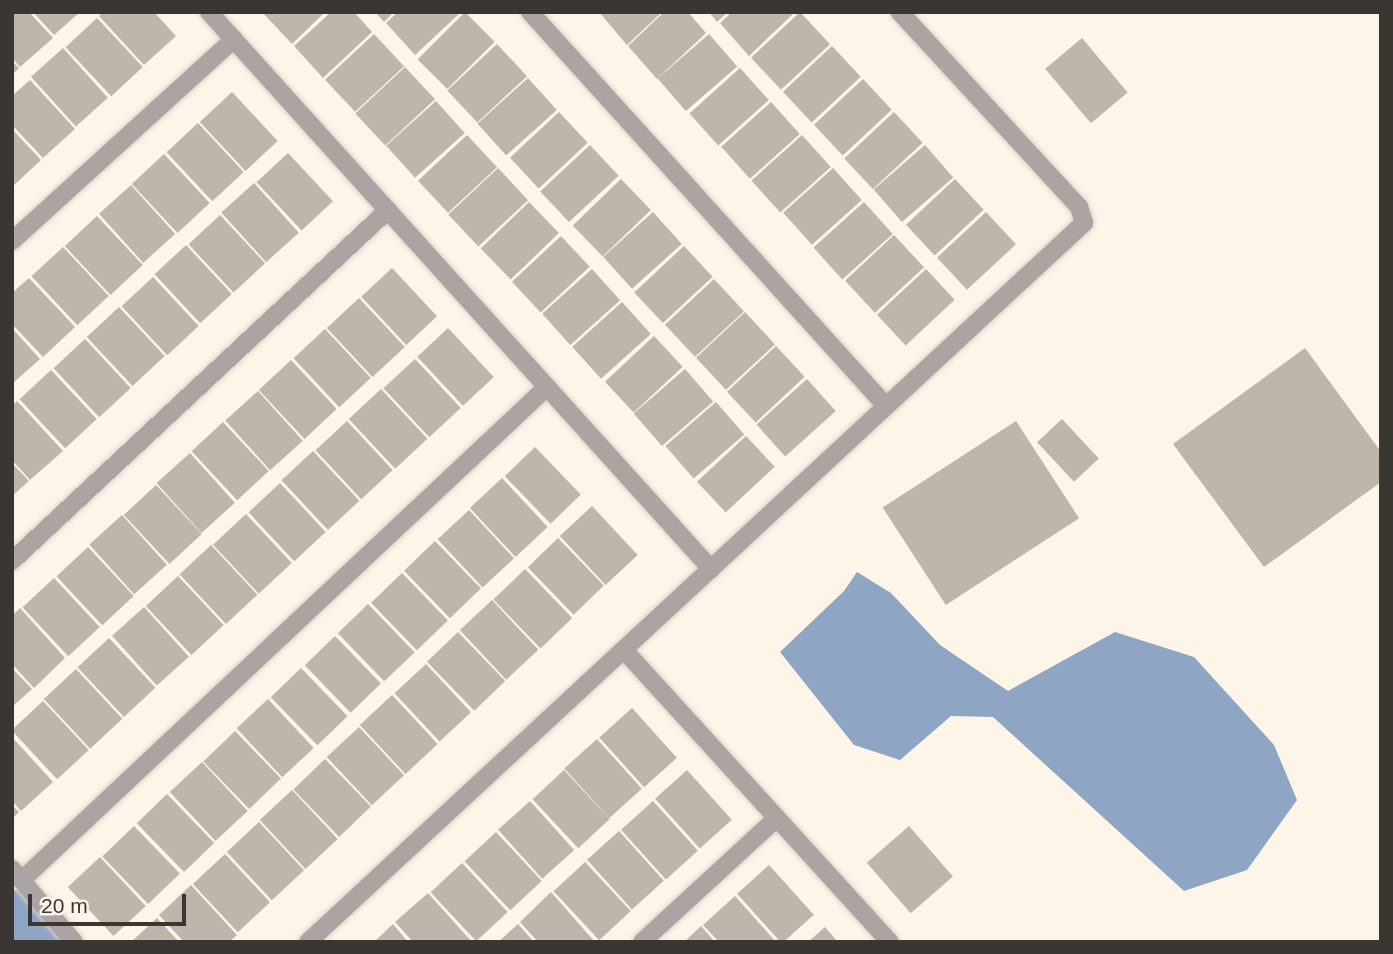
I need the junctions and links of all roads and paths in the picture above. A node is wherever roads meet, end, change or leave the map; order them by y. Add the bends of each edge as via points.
1 (209, 12) edge
2 (530, 12) edge
3 (900, 12) edge
4 (234, 39) junction
5 (388, 210) junction
6 (12, 241) edge
7 (547, 387) junction
8 (886, 406) junction
9 (12, 561) edge
10 (711, 569) junction
11 (624, 650) junction
12 (777, 818) junction
13 (17, 874) edge
14 (74, 942) edge
15 (309, 942) edge
16 (642, 942) edge
17 (890, 942) edge

1 - 4 street
2 - 8 street
3 - 8 street via 1079,207 1084,223
4 - 5 street
4 - 6 street
5 - 7 street
5 - 9 street
7 - 10 street
7 - 13 street
8 - 10 street
10 - 11 street
11 - 12 street
11 - 15 street
12 - 16 street
12 - 17 street
13 - 14 street

